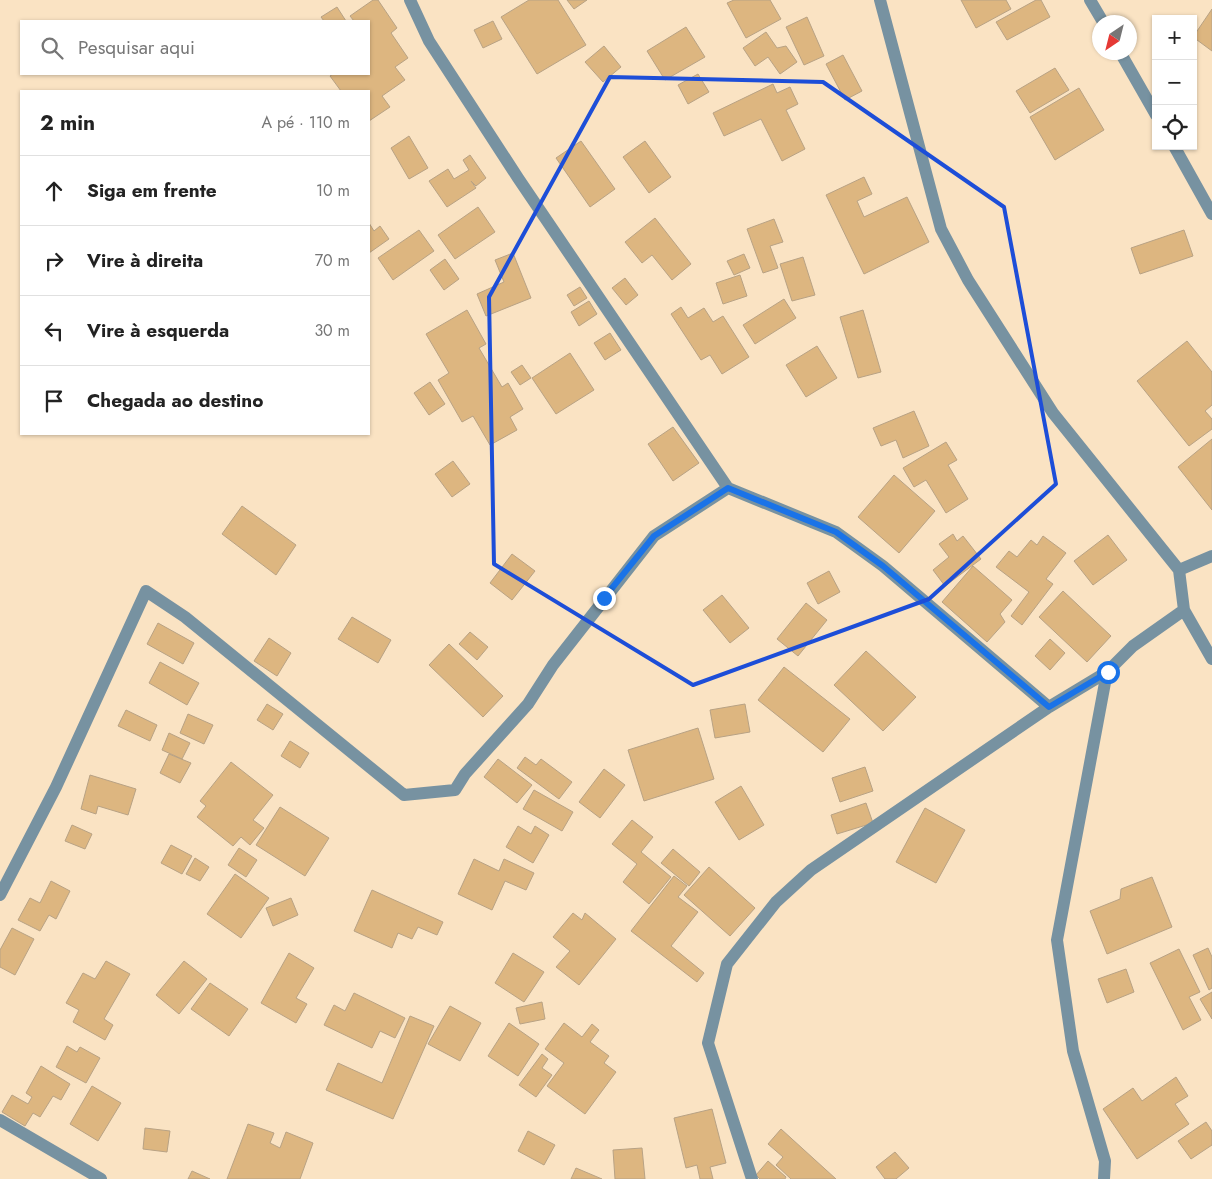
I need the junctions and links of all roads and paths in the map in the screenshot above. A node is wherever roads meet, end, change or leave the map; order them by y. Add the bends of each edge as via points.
1 (410, 0) edge
2 (880, 0) edge
3 (1090, 0) edge
4 (1099, 15) edge
5 (1125, 60) edge
6 (1152, 108) edge
7 (1176, 150) edge
8 (1212, 214) edge
9 (728, 488) junction
10 (1212, 556) edge
11 (1179, 570) junction
12 (1184, 610) junction
13 (1212, 659) edge
14 (1108, 672) junction
15 (1049, 707) junction
16 (0, 896) edge
17 (0, 1120) edge
18 (101, 1179) edge
19 (752, 1179) edge
20 (1104, 1179) edge

1 - 9 street via 429,41 518,178
2 - 11 street via 941,229 968,280 1053,413
3 - 4 street
5 - 6 street
7 - 8 street
9 - 15 street via 836,532 883,566
9 - 16 street via 654,536 553,665 528,704 465,774 455,790 404,795 185,617 146,591 56,787
10 - 11 street
11 - 12 street
12 - 13 street
12 - 14 street via 1133,646
14 - 15 street
14 - 20 street via 1057,940 1072,1051 1105,1161
15 - 19 street via 811,870 776,902 727,964 708,1043
17 - 18 street

